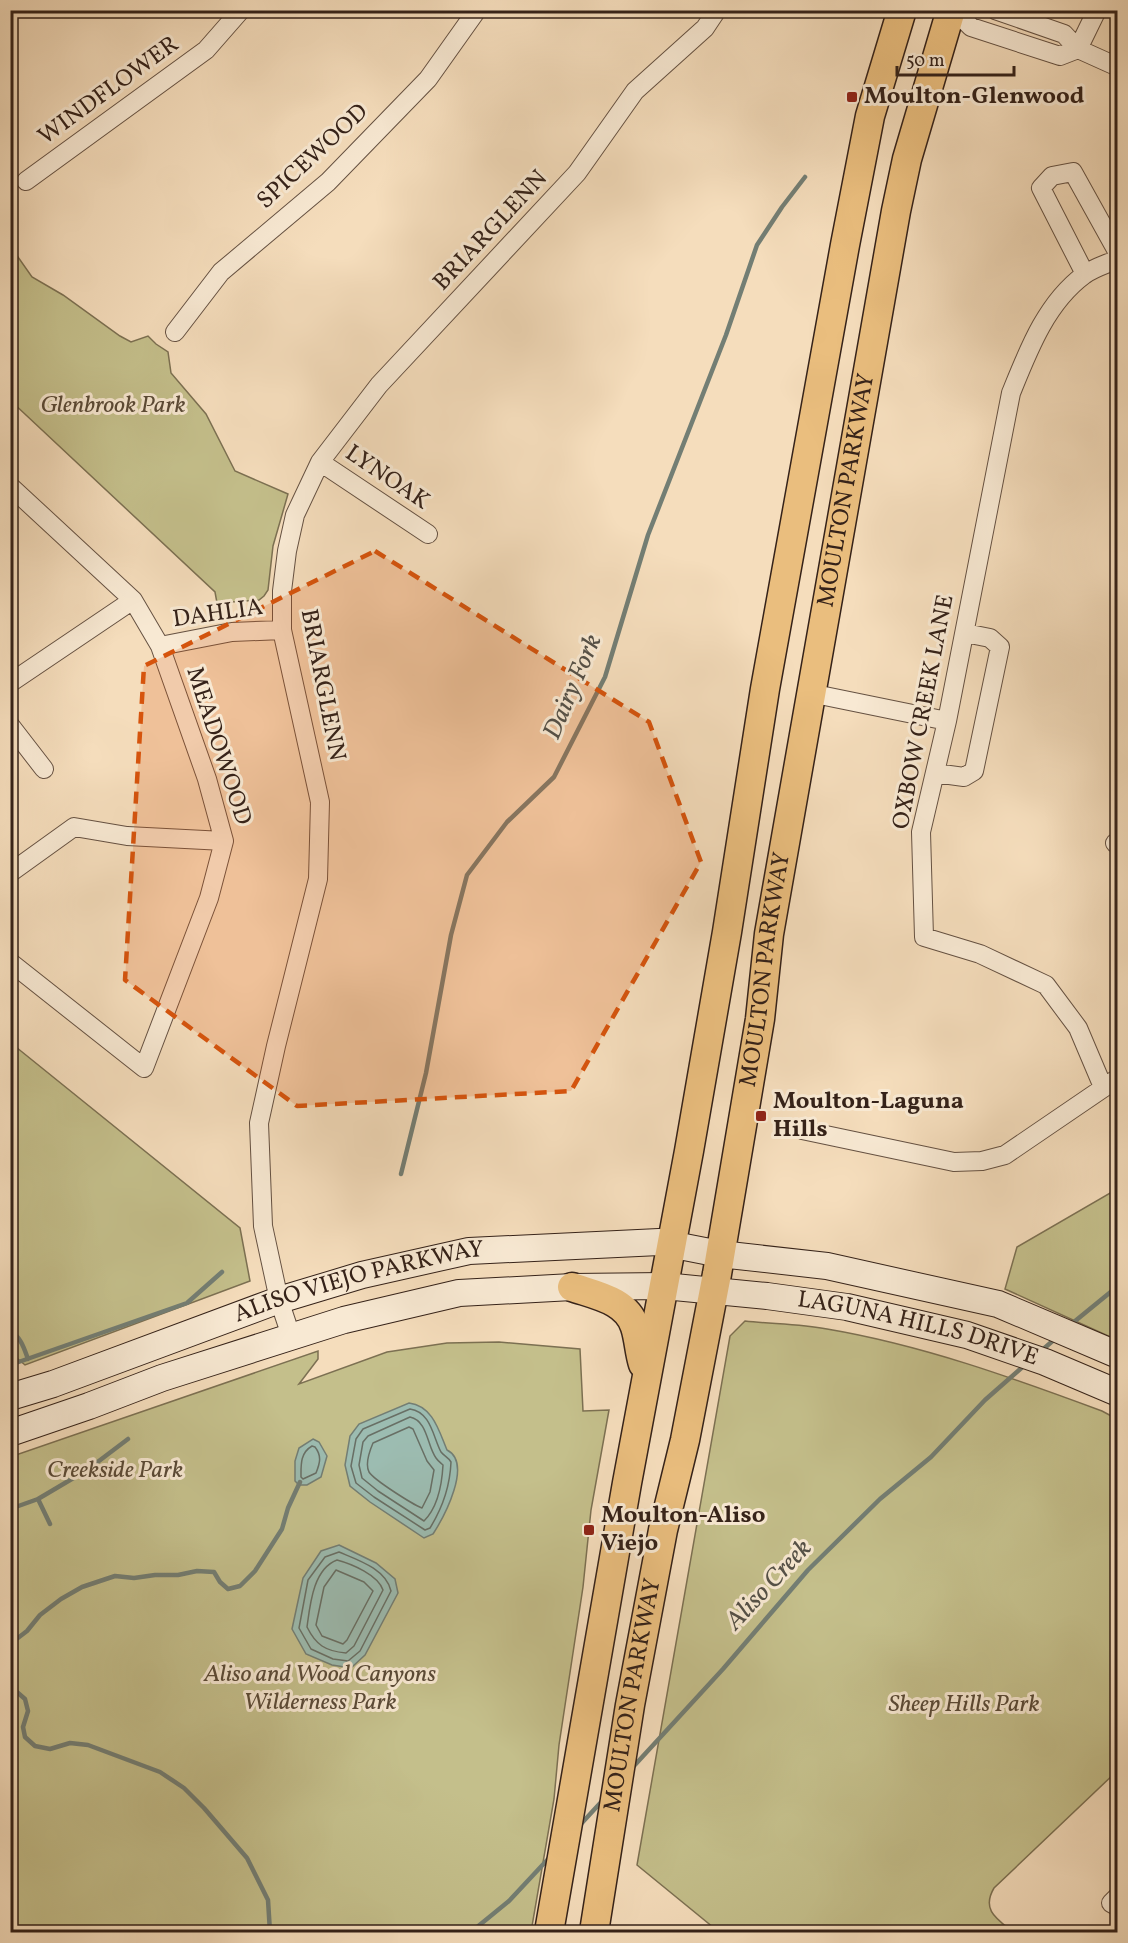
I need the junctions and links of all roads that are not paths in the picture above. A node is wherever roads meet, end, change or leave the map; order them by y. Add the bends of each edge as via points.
1 (241, 10) edge
2 (477, 10) edge
3 (717, 10) edge
4 (902, 10) edge
5 (952, 10) edge
6 (995, 10) edge
7 (1097, 10) edge
8 (1078, 49) junction
9 (1118, 67) edge
10 (26, 181) dead end
11 (1118, 254) edge
12 (1118, 259) edge
13 (1085, 274) junction
14 (175, 332) dead end
15 (320, 462) junction
16 (10, 486) edge
17 (428, 534) dead end
18 (133, 600) junction
19 (282, 630) junction
20 (965, 633) junction
21 (160, 646) junction
22 (10, 683) edge
23 (810, 693) junction
24 (947, 722) junction
25 (10, 724) edge
26 (44, 769) dead end
27 (935, 773) junction
28 (224, 841) junction
29 (10, 873) edge
30 (10, 962) edge
31 (1110, 1082) edge
32 (802, 1130) dead end
33 (672, 1243) junction
34 (720, 1254) junction
35 (664, 1286) junction
36 (572, 1287) junction
37 (713, 1291) junction
38 (279, 1300) junction
39 (291, 1336) junction
40 (1118, 1355) edge
41 (646, 1375) junction
42 (1113, 1391) edge
43 (10, 1397) edge
44 (10, 1433) edge
45 (549, 1932) edge
46 (594, 1932) edge

1 - 10 street, WINDFLOWER via 206,50
2 - 14 street, SPICEWOOD via 428,79 328,182 221,272
3 - 15 street, BRIARGLENN via 705,28 634,91 577,173 379,386
4 - 33 main road, MOULTON PARKWAY via 870,116 845,245
5 - 8 street via 971,27 1060,56
5 - 23 main road, MOULTON PARKWAY via 907,159 896,211
6 - 8 street via 1064,34
7 - 8 street
8 - 9 street
11 - 13 street via 1073,172 1052,176 1041,188
12 - 13 street, OXBOW CREEK LANE
13 - 20 street, OXBOW CREEK LANE via 1058,300 1030,346 1011,393
15 - 17 street, LYNOAK
15 - 19 street, BRIARGLENN via 295,515 282,591
16 - 18 street, MEADOWOOD
18 - 21 street, MEADOWOOD
18 - 22 street
19 - 21 street, DAHLIA via 232,632
19 - 38 street, BRIARGLENN via 320,802 318,879 260,1123 263,1226
20 - 24 street, OXBOW CREEK LANE
20 - 27 street via 990,638 1000,647 974,771 964,777
21 - 28 street, MEADOWOOD via 207,779
23 - 24 street
23 - 34 main road, MOULTON PARKWAY
24 - 27 street, OXBOW CREEK LANE
25 - 26 street
27 - 31 street, OXBOW CREEK LANE via 921,832 924,937 980,954 1046,986 1078,1028
28 - 29 street via 127,836 74,827
28 - 30 street, MEADOWOOD via 209,898 144,1068
31 - 32 street via 1005,1155 982,1161 954,1162
33 - 34 main road, ALISO VIEJO PARKWAY
33 - 35 main road, MOULTON PARKWAY
33 - 38 main road, ALISO VIEJO PARKWAY via 470,1251 362,1275
34 - 37 main road, MOULTON PARKWAY
34 - 40 main road, LAGUNA HILLS DRIVE via 827,1266 1007,1307
35 - 36 main road, ALISO VIEJO PARKWAY
35 - 37 main road, ALISO VIEJO PARKWAY
35 - 41 main road, MOULTON PARKWAY
36 - 39 main road, ALISO VIEJO PARKWAY via 459,1293
36 - 41 main road via 609,1300 628,1314
37 - 42 main road, LAGUNA HILLS DRIVE via 847,1307 967,1335
37 - 46 main road, MOULTON PARKWAY via 630,1705
38 - 39 street, BRIARGLENN
38 - 43 main road, ALISO VIEJO PARKWAY
39 - 44 main road, ALISO VIEJO PARKWAY
41 - 45 main road, MOULTON PARKWAY

